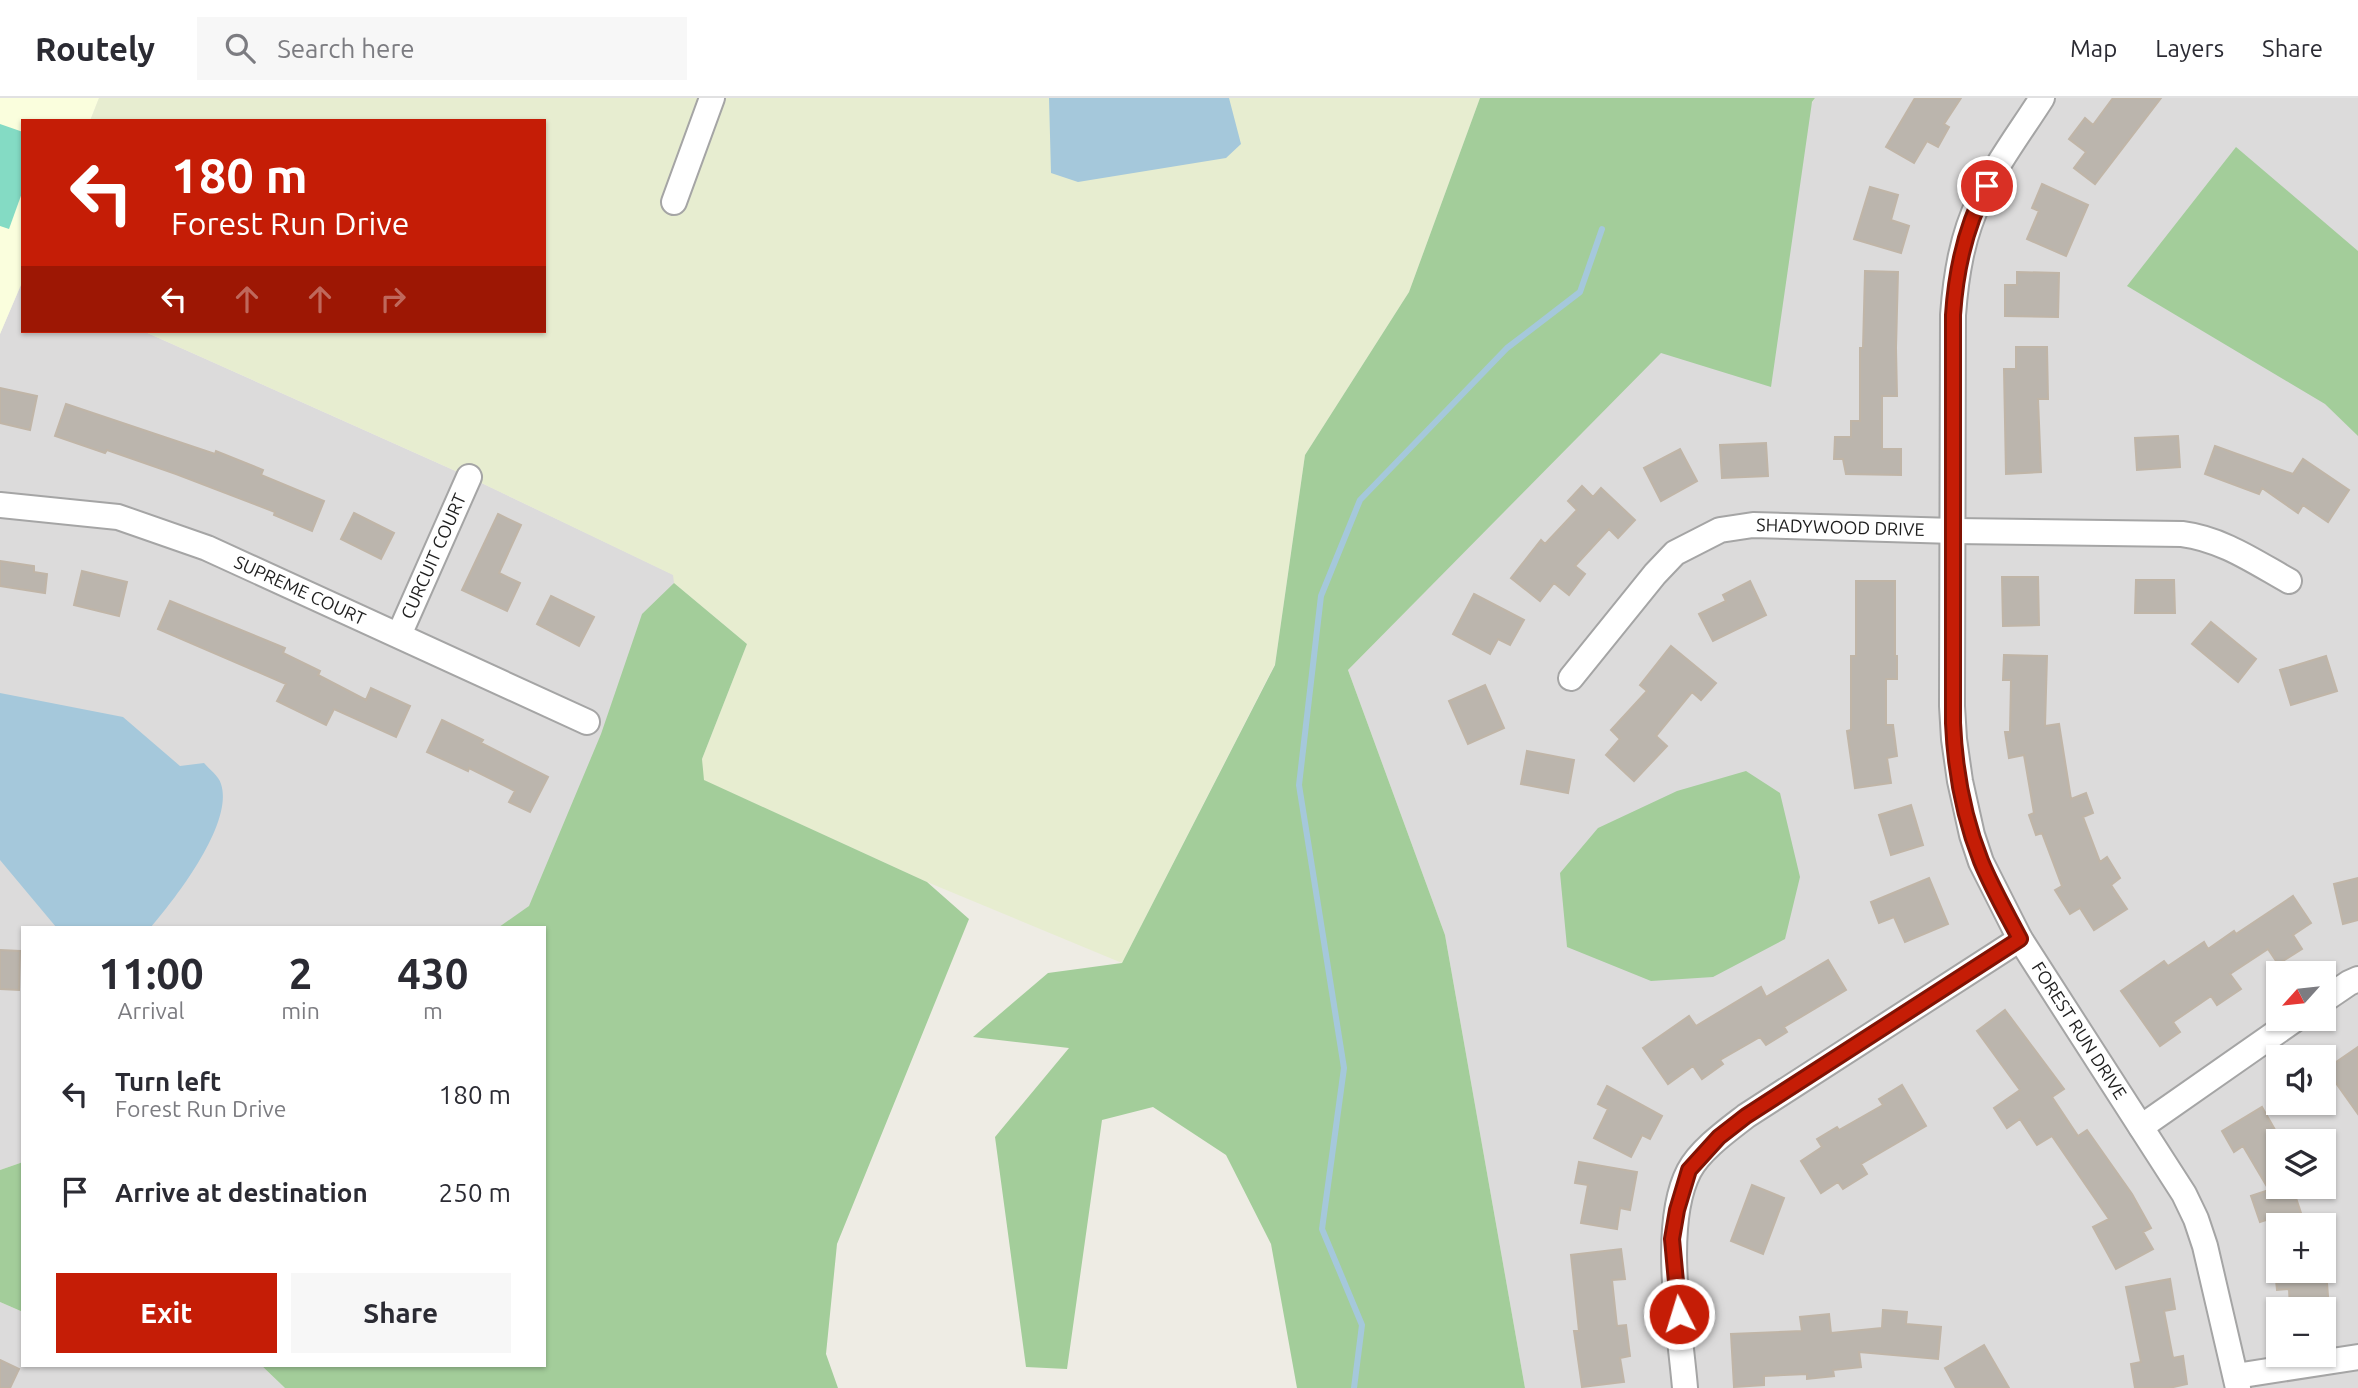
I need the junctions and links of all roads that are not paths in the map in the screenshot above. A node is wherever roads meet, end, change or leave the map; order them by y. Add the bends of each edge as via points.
1 (712, 98) edge
2 (2042, 98) edge
3 (674, 202) dead end
4 (469, 477) dead end
5 (0, 505) edge
6 (1954, 531) junction
7 (2290, 581) dead end
8 (399, 635) junction
9 (1571, 678) dead end
10 (587, 722) dead end
11 (2020, 939) junction
12 (2358, 979) edge
13 (2336, 991) edge
14 (2278, 1031) edge
15 (2141, 1127) junction
16 (2358, 1357) edge
17 (2237, 1382) edge
18 (1685, 1388) edge

1 - 3 street
2 - 6 street, FOREST RUN DRIVE via 1979,200 1957,272 1953,315
4 - 8 street, CURCUIT COURT
5 - 8 street, SUPREME COURT via 118,517 146,525
6 - 7 street, SHADYWOOD DRIVE via 2204,537
6 - 9 street, SHADYWOOD DRIVE via 1753,525 1720,530 1675,553
6 - 11 street, FOREST RUN DRIVE via 1952,706 1959,781 1981,862
8 - 10 street, SUPREME COURT
11 - 15 street, FOREST RUN DRIVE
11 - 18 street via 1746,1116 1689,1170 1672,1239
12 - 13 street
14 - 15 street
15 - 17 street, FOREST RUN DRIVE via 2196,1219
16 - 17 street

